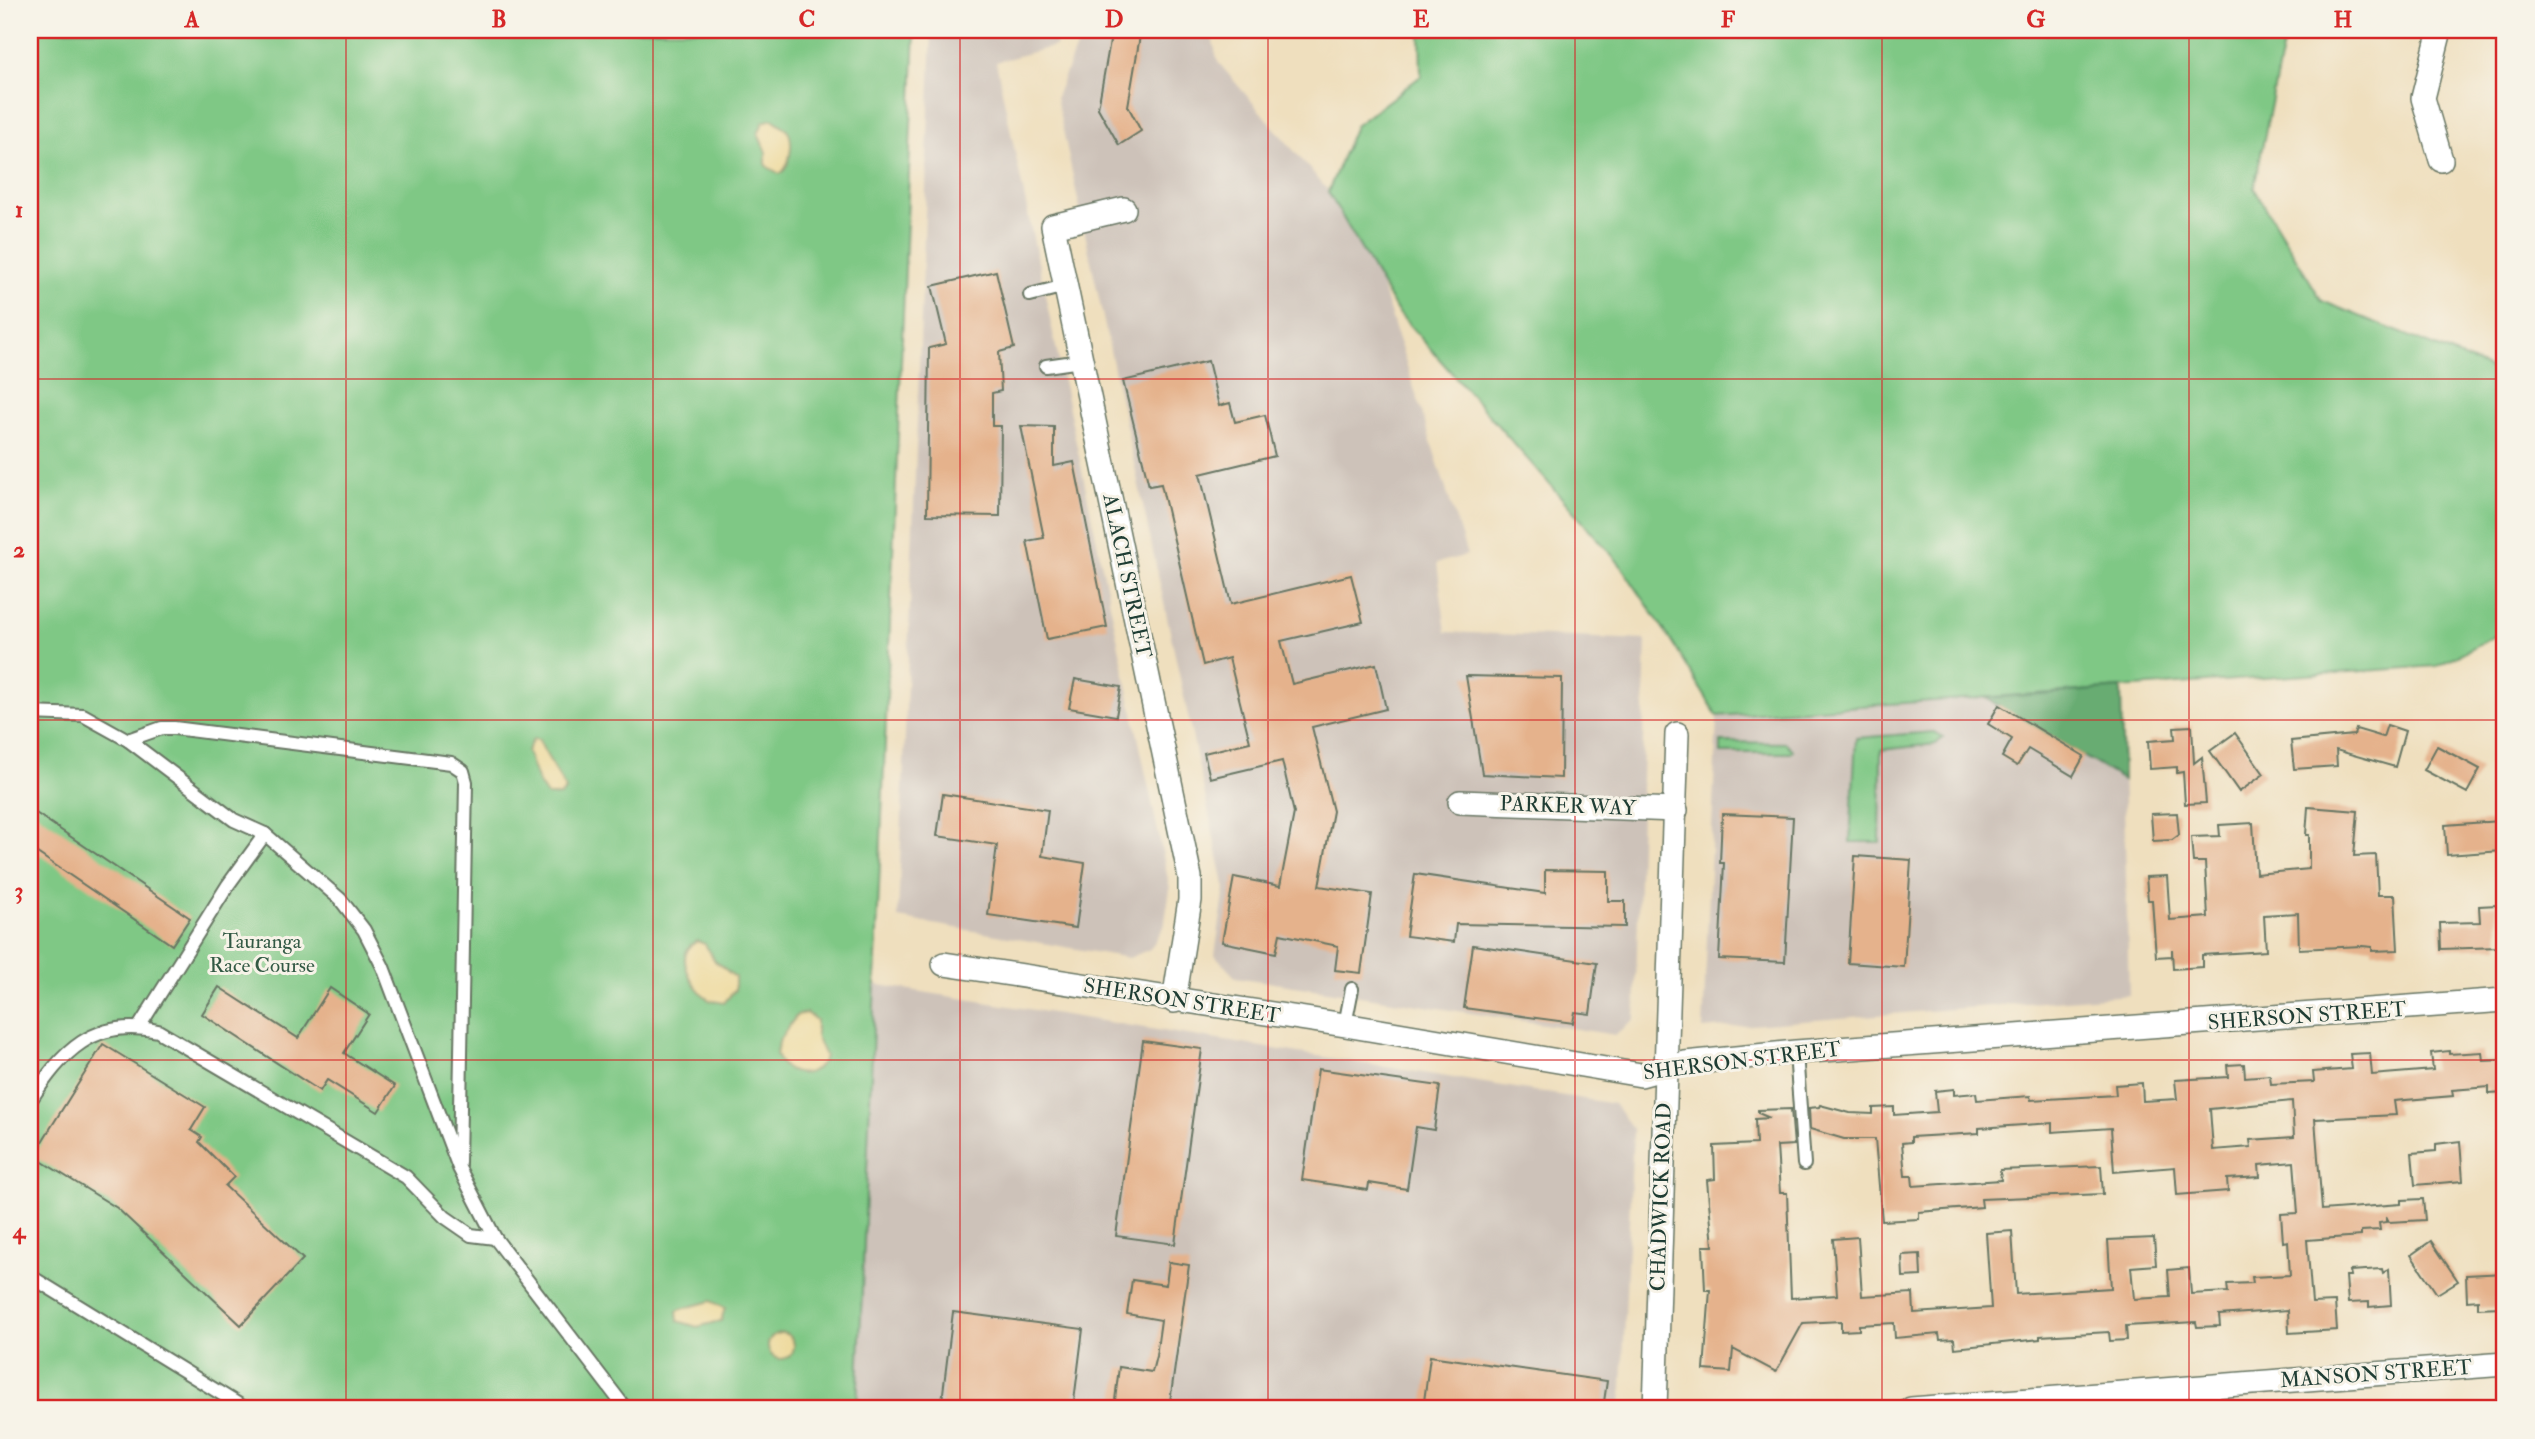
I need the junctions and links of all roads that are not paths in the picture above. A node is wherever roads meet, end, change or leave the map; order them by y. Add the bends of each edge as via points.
1 (2440, 30) edge
2 (2441, 160) dead end
3 (1124, 209) dead end
4 (1065, 286) junction
5 (1030, 295) dead end
6 (1081, 361) junction
7 (1046, 366) dead end
8 (30, 713) edge
9 (1677, 734) dead end
10 (128, 740) junction
11 (1460, 802) dead end
12 (1676, 810) junction
13 (265, 834) junction
14 (944, 964) dead end
15 (1352, 989) dead end
16 (2505, 1000) edge
17 (1174, 1001) junction
18 (1345, 1025) junction
19 (139, 1027) junction
20 (1796, 1052) junction
21 (1664, 1069) junction
22 (30, 1101) edge
23 (1804, 1164) dead end
24 (459, 1168) junction
25 (495, 1238) junction
26 (30, 1276) edge
27 (2505, 1364) edge
28 (246, 1409) edge
29 (626, 1409) edge
30 (1655, 1409) edge
31 (1911, 1409) edge

1 - 2 street via 2423,98
3 - 4 street, ALACH STREET via 1053,226
4 - 5 lane
4 - 6 street, ALACH STREET
6 - 7 lane
6 - 17 street, ALACH STREET via 1190,877
8 - 10 lane via 83,715
9 - 12 street, CHADWICK ROAD
10 - 13 lane via 234,820
10 - 24 lane via 174,728 451,763 463,771
11 - 12 street, PARKER WAY
12 - 21 street, CHADWICK ROAD
13 - 19 lane
13 - 24 lane via 323,882 364,930 403,1015
14 - 17 street, SHERSON STREET
15 - 18 lane
16 - 20 street, SHERSON STREET
17 - 18 street, SHERSON STREET
18 - 21 street, SHERSON STREET via 1641,1075
19 - 22 lane via 116,1027 81,1042 51,1070
19 - 25 lane via 158,1031 406,1177 471,1236
20 - 21 street, SHERSON STREET
20 - 23 lane
21 - 30 street, CHADWICK ROAD
24 - 25 lane
25 - 29 lane
26 - 28 lane
27 - 31 street, MANSON STREET

